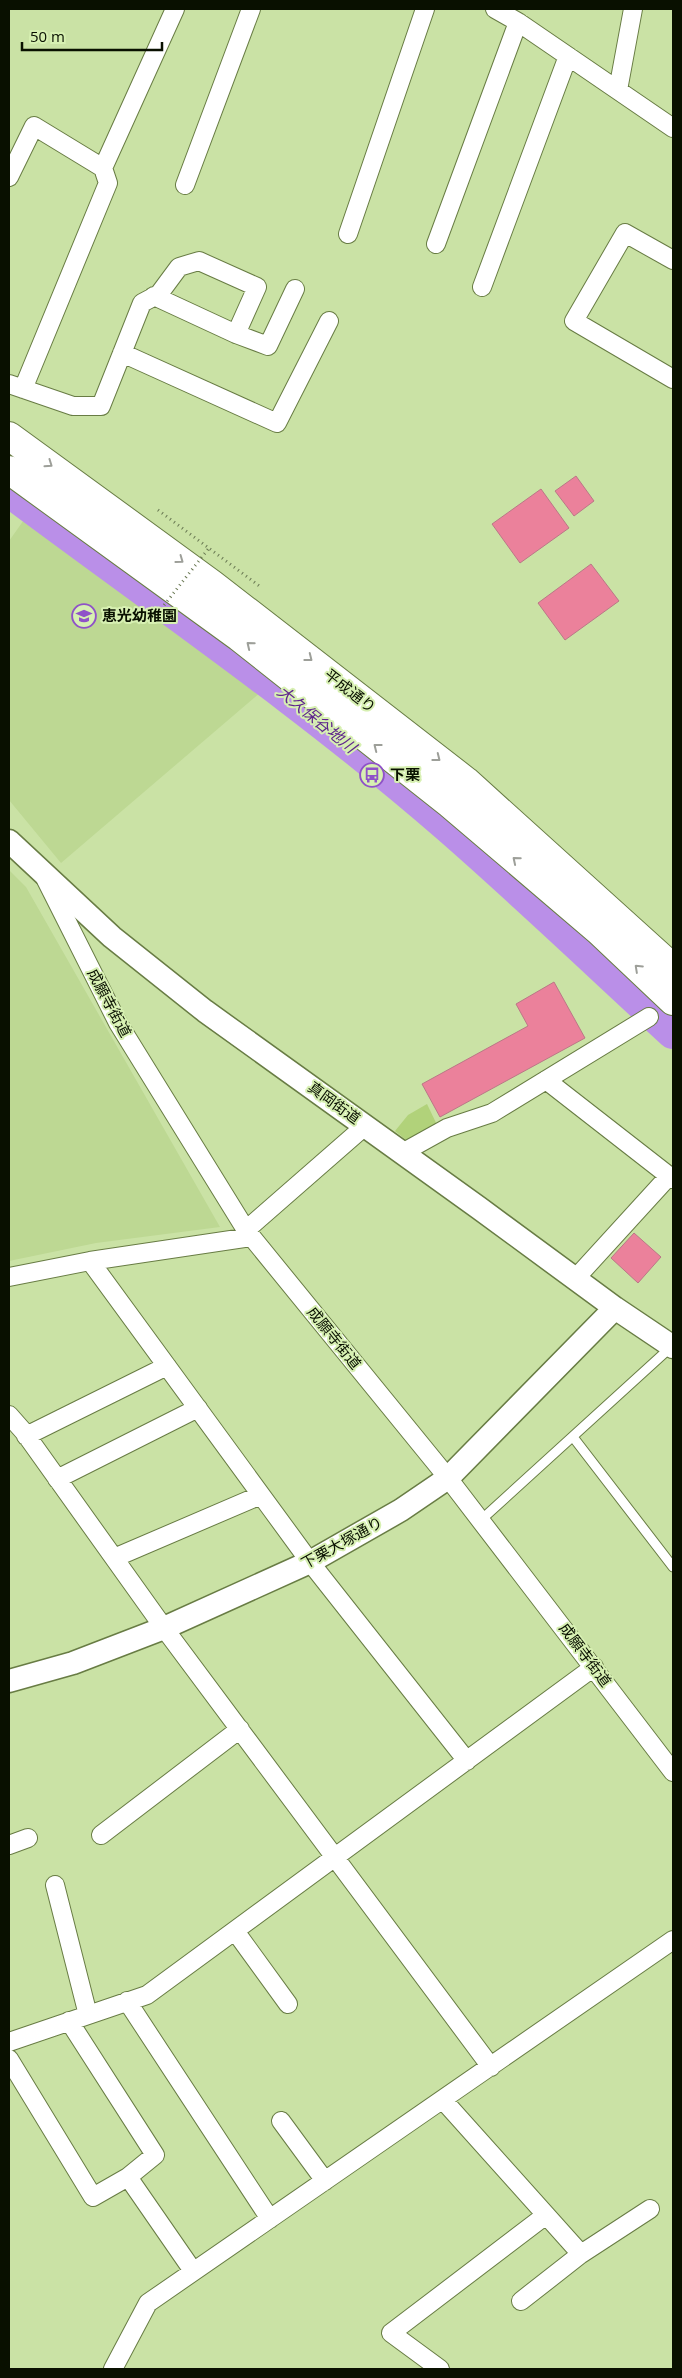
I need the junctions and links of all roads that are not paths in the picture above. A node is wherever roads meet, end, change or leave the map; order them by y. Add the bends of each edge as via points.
1 (175, 9) edge
2 (251, 9) edge
3 (424, 9) edge
4 (494, 9) edge
5 (633, 9) edge
6 (518, 22) junction
7 (568, 56) junction
8 (618, 90) junction
9 (673, 128) edge
10 (103, 168) junction
11 (9, 177) edge
12 (184, 185) dead end
13 (348, 234) dead end
14 (436, 244) dead end
15 (673, 260) edge
16 (482, 287) dead end
17 (295, 289) dead end
18 (154, 296) junction
19 (330, 322) dead end
20 (236, 334) junction
21 (122, 353) junction
22 (673, 379) edge
23 (16, 386) edge
24 (9, 436) edge
25 (9, 470) edge
26 (9, 841) edge
27 (42, 872) junction
28 (673, 968) edge
29 (673, 1001) edge
30 (649, 1017) dead end
31 (546, 1080) junction
32 (365, 1126) junction
33 (402, 1153) junction
34 (671, 1177) edge
35 (248, 1234) junction
36 (90, 1261) junction
37 (9, 1277) edge
38 (575, 1279) junction
39 (615, 1308) junction
40 (673, 1346) edge
41 (167, 1366) junction
42 (198, 1408) junction
43 (9, 1415) edge
44 (26, 1436) junction
45 (573, 1437) junction
46 (448, 1478) junction
47 (57, 1479) junction
48 (261, 1495) junction
49 (481, 1520) junction
50 (114, 1558) junction
51 (310, 1562) junction
52 (673, 1567) edge
53 (164, 1628) junction
54 (594, 1667) junction
55 (9, 1681) edge
56 (240, 1729) junction
57 (467, 1760) junction
58 (673, 1772) edge
59 (101, 1835) dead end
60 (28, 1838) dead end
61 (9, 1845) edge
62 (336, 1858) junction
63 (55, 1885) dead end
64 (235, 1931) junction
65 (673, 1940) edge
66 (127, 2001) junction
67 (288, 2004) dead end
68 (88, 2015) junction
69 (69, 2021) junction
70 (9, 2042) edge
71 (9, 2059) edge
72 (491, 2067) junction
73 (443, 2100) junction
74 (281, 2121) dead end
75 (128, 2177) junction
76 (325, 2181) junction
77 (650, 2209) dead end
78 (546, 2215) junction
79 (270, 2218) junction
80 (581, 2254) junction
81 (194, 2271) junction
82 (521, 2301) dead end
83 (113, 2369) edge
84 (440, 2369) edge

1 - 10 street
2 - 12 street
3 - 13 street
4 - 6 street
5 - 8 street
6 - 7 street
6 - 14 street
7 - 8 street
7 - 16 street
8 - 9 street
10 - 11 street via 34,126
10 - 23 street via 108,183
15 - 22 street via 625,233 574,321
17 - 20 street via 268,346
18 - 20 street
18 - 20 street via 179,267 200,261 257,287
18 - 21 street via 142,303
19 - 21 street via 277,423
21 - 23 street via 101,406 73,406
24 -> 28 main road, 平成通り via 212,584 466,781
29 -> 25 main road, 平成通り via 599,931 450,804 240,637
26 - 27 street, 真岡街道
27 - 32 street, 真岡街道 via 112,937 204,1010
27 - 35 street, 成願寺街道 via 118,1023
30 - 31 street
31 - 33 street via 492,1113 447,1128
31 - 34 street
32 - 33 street, 真岡街道
32 - 35 street
33 - 38 street, 真岡街道
34 - 38 street
35 - 36 street
35 - 46 street, 成願寺街道
36 - 37 street
36 - 41 street
38 - 39 street, 真岡街道
39 - 40 street, 真岡街道
39 - 46 street, 下栗大塚通り
40 - 45 lane
41 - 42 street
41 - 44 street
42 - 47 street
42 - 48 street
43 - 44 street
44 - 47 street
45 - 49 lane
45 - 52 lane
46 - 49 street, 成願寺街道
46 - 51 street, 下栗大塚通り via 401,1510
47 - 50 street
48 - 50 street
48 - 51 street
49 - 54 street, 成願寺街道
50 - 53 street
51 - 53 street, 下栗大塚通り
51 - 57 street
53 - 55 street, 下栗大塚通り via 73,1663
53 - 56 street
54 - 57 street
54 - 58 street, 成願寺街道
56 - 59 street
56 - 62 street
57 - 62 street
60 - 61 street
62 - 64 street
62 - 72 street
63 - 68 street
64 - 66 street via 147,1995
64 - 67 street
65 - 72 street
66 - 68 street
66 - 79 street
68 - 69 street
69 - 70 street
69 - 75 street via 154,2155
71 - 75 street via 92,2198
72 - 73 street
73 - 76 street
73 - 78 street
74 - 76 street
75 - 81 street
76 - 79 street
77 - 80 street
78 - 80 street
78 - 84 street via 391,2333
79 - 81 street
80 - 82 street
81 - 83 street via 148,2303

